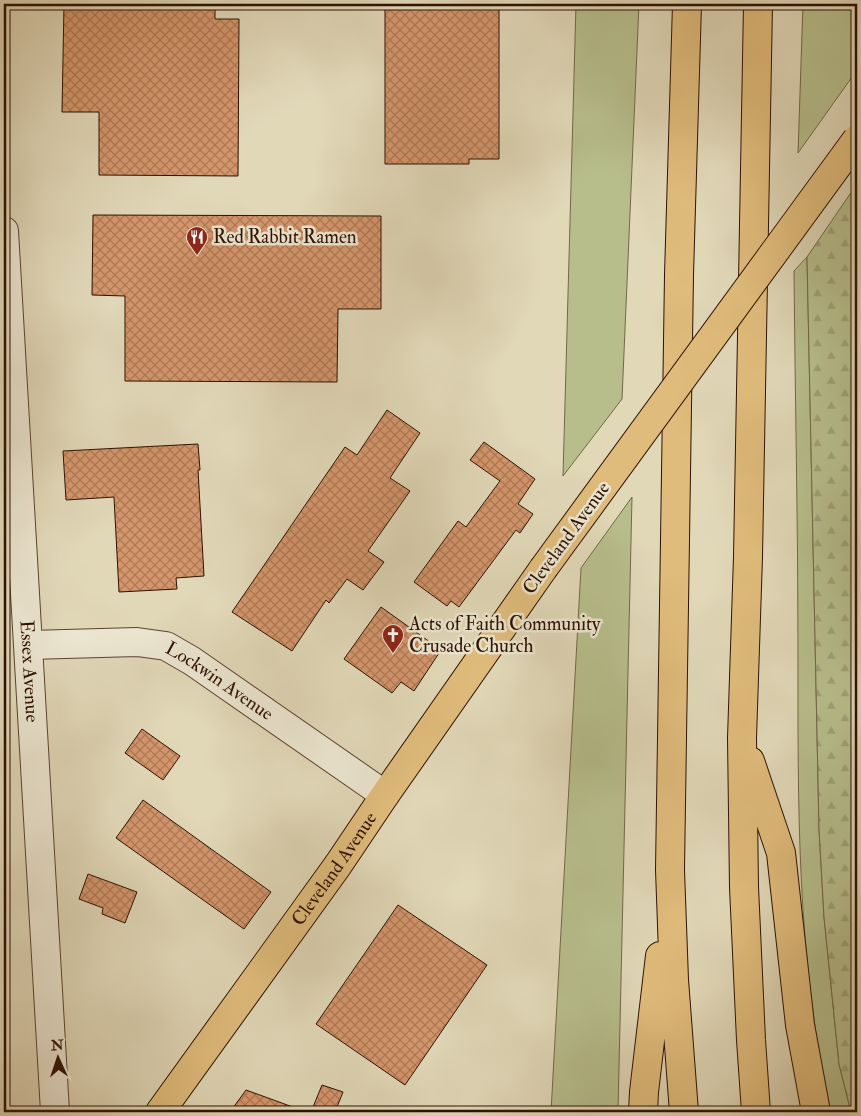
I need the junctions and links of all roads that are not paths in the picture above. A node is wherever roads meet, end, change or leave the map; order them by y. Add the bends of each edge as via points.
1 (687, 4) edge
2 (758, 4) edge
3 (857, 140) edge
4 (4, 231) edge
5 (29, 645) junction
6 (742, 738) junction
7 (385, 794) junction
8 (670, 870) junction
9 (55, 1112) edge
10 (160, 1112) edge
11 (643, 1112) edge
12 (684, 1112) edge
13 (756, 1112) edge
14 (816, 1112) edge

1 - 8 main road
2 - 6 main road via 749,548
3 - 7 main road, Cleveland Avenue, bridge via 543,570
4 - 5 street, Essex Avenue
5 - 7 street, Lockwin Avenue via 137,642 166,646 192,660
5 - 9 street, Essex Avenue
6 - 13 main road via 744,887
6 - 14 main road via 781,853 800,1025
7 - 10 main road, Cleveland Avenue via 338,865
8 - 11 main road
8 - 12 main road

